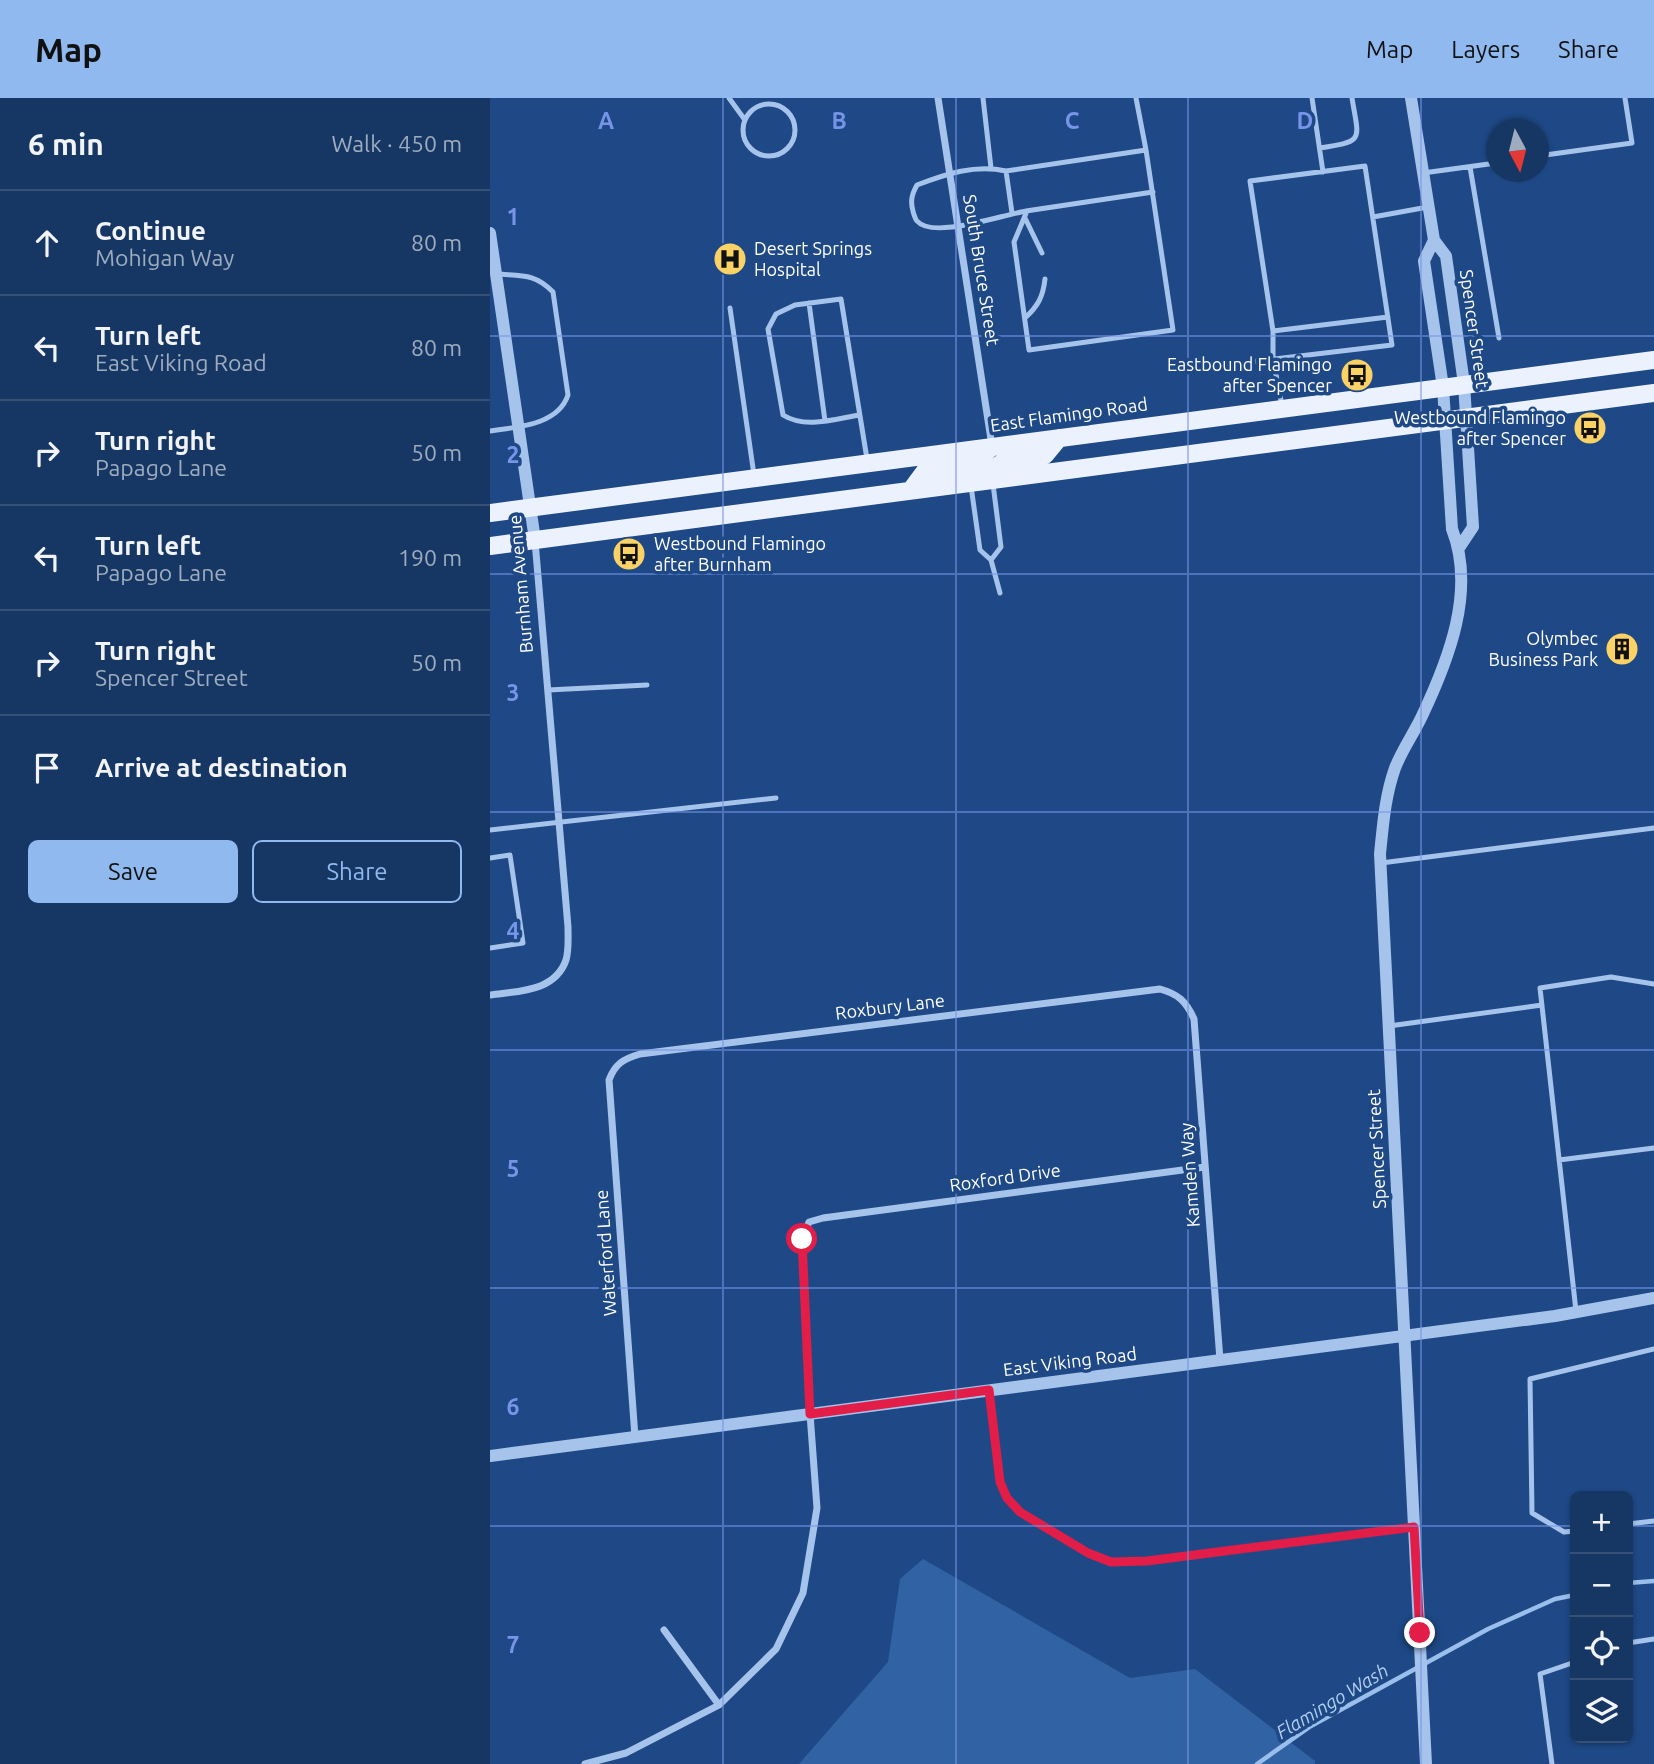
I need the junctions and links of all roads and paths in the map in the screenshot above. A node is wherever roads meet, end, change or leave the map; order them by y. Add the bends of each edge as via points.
1 (729, 98) edge
2 (938, 98) edge
3 (983, 98) edge
4 (1136, 98) edge
5 (1312, 98) edge
6 (1353, 98) edge
7 (1410, 98) edge
8 (1625, 98) edge
9 (774, 101) edge
10 (744, 120) junction
11 (1320, 148) junction
12 (1146, 150) junction
13 (1549, 154) edge
14 (1486, 165) edge
15 (1470, 167) junction
16 (991, 168) junction
17 (1006, 171) junction
18 (950, 172) junction
19 (1323, 172) junction
20 (1423, 173) junction
21 (1153, 192) junction
22 (1429, 207) junction
23 (1012, 213) junction
24 (1026, 214) junction
25 (1373, 218) junction
26 (958, 227) junction
27 (490, 233) edge
28 (1434, 240) junction
29 (1042, 253) dead end
30 (493, 275) edge
31 (1045, 279) dead end
32 (809, 303) junction
33 (730, 308) dead end
34 (1388, 317) junction
35 (1025, 318) junction
36 (1273, 331) junction
37 (1499, 338) dead end
38 (1273, 359) junction
39 (1654, 360) edge
40 (1224, 365) dead end
41 (1465, 384) junction
42 (1443, 387) junction
43 (1654, 393) edge
44 (1282, 408) junction
45 (859, 415) junction
46 (1467, 417) junction
47 (1445, 420) junction
48 (825, 421) junction
49 (519, 426) junction
50 (490, 431) edge
51 (1059, 438) junction
52 (992, 447) junction
53 (868, 463) junction
54 (755, 478) junction
55 (992, 480) junction
56 (971, 483) junction
57 (911, 490) junction
58 (531, 507) junction
59 (490, 513) edge
60 (535, 540) junction
61 (490, 546) edge
62 (1459, 548) junction
63 (991, 561) junction
64 (1000, 593) dead end
65 (647, 685) dead end
66 (548, 690) junction
67 (776, 798) dead end
68 (559, 822) junction
69 (1654, 828) edge
70 (490, 831) edge
71 (490, 858) edge
72 (1381, 863) junction
73 (490, 948) edge
74 (1654, 984) edge
75 (1175, 993) joint
76 (490, 995) edge
77 (1542, 1005) junction
78 (1389, 1026) junction
79 (613, 1068) joint
80 (1654, 1148) edge
81 (1559, 1160) junction
82 (1205, 1167) junction
83 (1654, 1298) edge
84 (1576, 1312) junction
85 (1404, 1336) junction
86 (1654, 1349) edge
87 (1220, 1360) junction
88 (989, 1390) junction
89 (810, 1414) junction
90 (635, 1437) junction
91 (490, 1456) edge
92 (1654, 1521) edge
93 (1633, 1523) edge
94 (1414, 1527) junction
95 (1570, 1531) edge
96 (664, 1630) dead end
97 (1654, 1639) edge
98 (1633, 1642) edge
99 (1570, 1664) edge
100 (719, 1705) junction
101 (586, 1764) edge
102 (1426, 1764) edge
103 (1552, 1764) edge

1 - 10 lane
2 - 18 street, South Bruce Street
3 - 16 lane
4 - 12 lane
5 - 11 lane
6 - 11 lane via 1355,140
7 - 20 street, Spencer Street
8 - 13 lane via 1632,143
9 - 10 lane via 760,105
9 - 10 lane via 788,111 795,124 794,139 785,150 771,156 751,148 744,135
11 - 19 lane
12 - 17 lane
12 - 21 lane
14 - 15 lane
15 - 20 lane
15 - 37 lane
16 - 17 lane
16 - 18 lane
17 - 23 lane
18 - 26 street, South Bruce Street
18 - 26 lane via 917,185 911,208 916,221 927,228
19 - 25 lane via 1365,166
19 - 36 lane via 1250,181
20 - 22 street, Spencer Street
21 - 24 lane
21 - 35 lane via 1173,330 1029,351
22 - 25 lane
22 - 28 street, Spencer Street
23 - 24 lane
23 - 26 lane
24 - 29 lane
24 - 35 lane via 1014,242
25 - 34 lane
26 - 52 street, South Bruce Street
27 - 30 street, Burnham Avenue
28 - 41 street, Spencer Street via 1446,256
28 - 42 street, Spencer Street via 1424,261
30 - 49 street, Burnham Avenue
30 - 49 lane via 534,277 553,292 568,395 553,417
31 - 35 lane via 1037,307
32 - 45 lane via 841,299
32 - 48 lane
32 - 48 lane via 776,314 768,329 783,415 794,422
33 - 54 lane
34 - 36 lane
34 - 38 lane via 1392,345
36 - 38 lane
38 - 40 lane
38 - 44 lane
39 - 41 main road, East Flamingo Road
41 - 42 main road, East Flamingo Road
41 - 46 street, Spencer Street
42 - 44 main road, East Flamingo Road
42 - 47 street, Spencer Street
43 - 46 main road
44 - 51 main road, East Flamingo Road
45 - 48 lane
45 - 53 lane
46 - 47 main road
46 - 62 street, Spencer Street via 1473,527
47 - 55 main road
47 - 62 street, Spencer Street via 1452,529
49 - 50 lane
49 - 58 street, Burnham Avenue
51 - 52 main road, East Flamingo Road
51 - 56 main road via 1045,455 1007,460
52 - 53 main road, East Flamingo Road
52 - 57 main road via 970,465 925,471
53 - 54 main road, East Flamingo Road
54 - 58 main road, East Flamingo Road
55 - 56 main road
55 - 63 lane via 1001,547
56 - 57 main road
56 - 63 lane via 980,550
57 - 60 main road
58 - 59 main road, East Flamingo Road
58 - 60 street, Burnham Avenue
60 - 61 main road
60 - 66 street, Burnham Avenue
62 - 72 street, Spencer Street via 1459,610 1448,656 1395,768 1385,807
63 - 64 lane
65 - 66 lane
66 - 68 street, Burnham Avenue
67 - 68 lane
68 - 70 lane
68 - 76 street, Burnham Avenue via 568,927 566,958 559,974 548,983
69 - 72 lane
71 - 73 lane via 510,855 523,943
72 - 78 street, Spencer Street
74 - 77 lane via 1611,977 1540,988
75 - 79 street, Roxbury Lane via 1160,989 640,1054
75 - 82 street, Kamden Way via 1188,1004 1194,1018
77 - 78 lane
77 - 81 lane
78 - 85 street, Spencer Street
79 - 90 street, Waterford Lane via 609,1080
80 - 81 lane
81 - 84 lane
82 - 87 street, Kamden Way
82 - 89 street, Roxford Drive via 809,1223 802,1239
83 - 84 street, East Viking Road
84 - 85 street, East Viking Road
85 - 87 street, East Viking Road
85 - 94 street, Spencer Street
86 - 95 lane via 1530,1379 1532,1513
87 - 88 street, East Viking Road
88 - 89 street, East Viking Road
88 - 94 street via 1000,1482 1007,1498 1020,1512 1111,1562
89 - 90 street, East Viking Road
89 - 100 street via 817,1508 803,1593 776,1649
90 - 91 street, East Viking Road
92 - 93 lane
94 - 102 street, Spencer Street
96 - 100 street
97 - 98 lane
99 - 103 lane via 1540,1674
100 - 101 street via 626,1753

